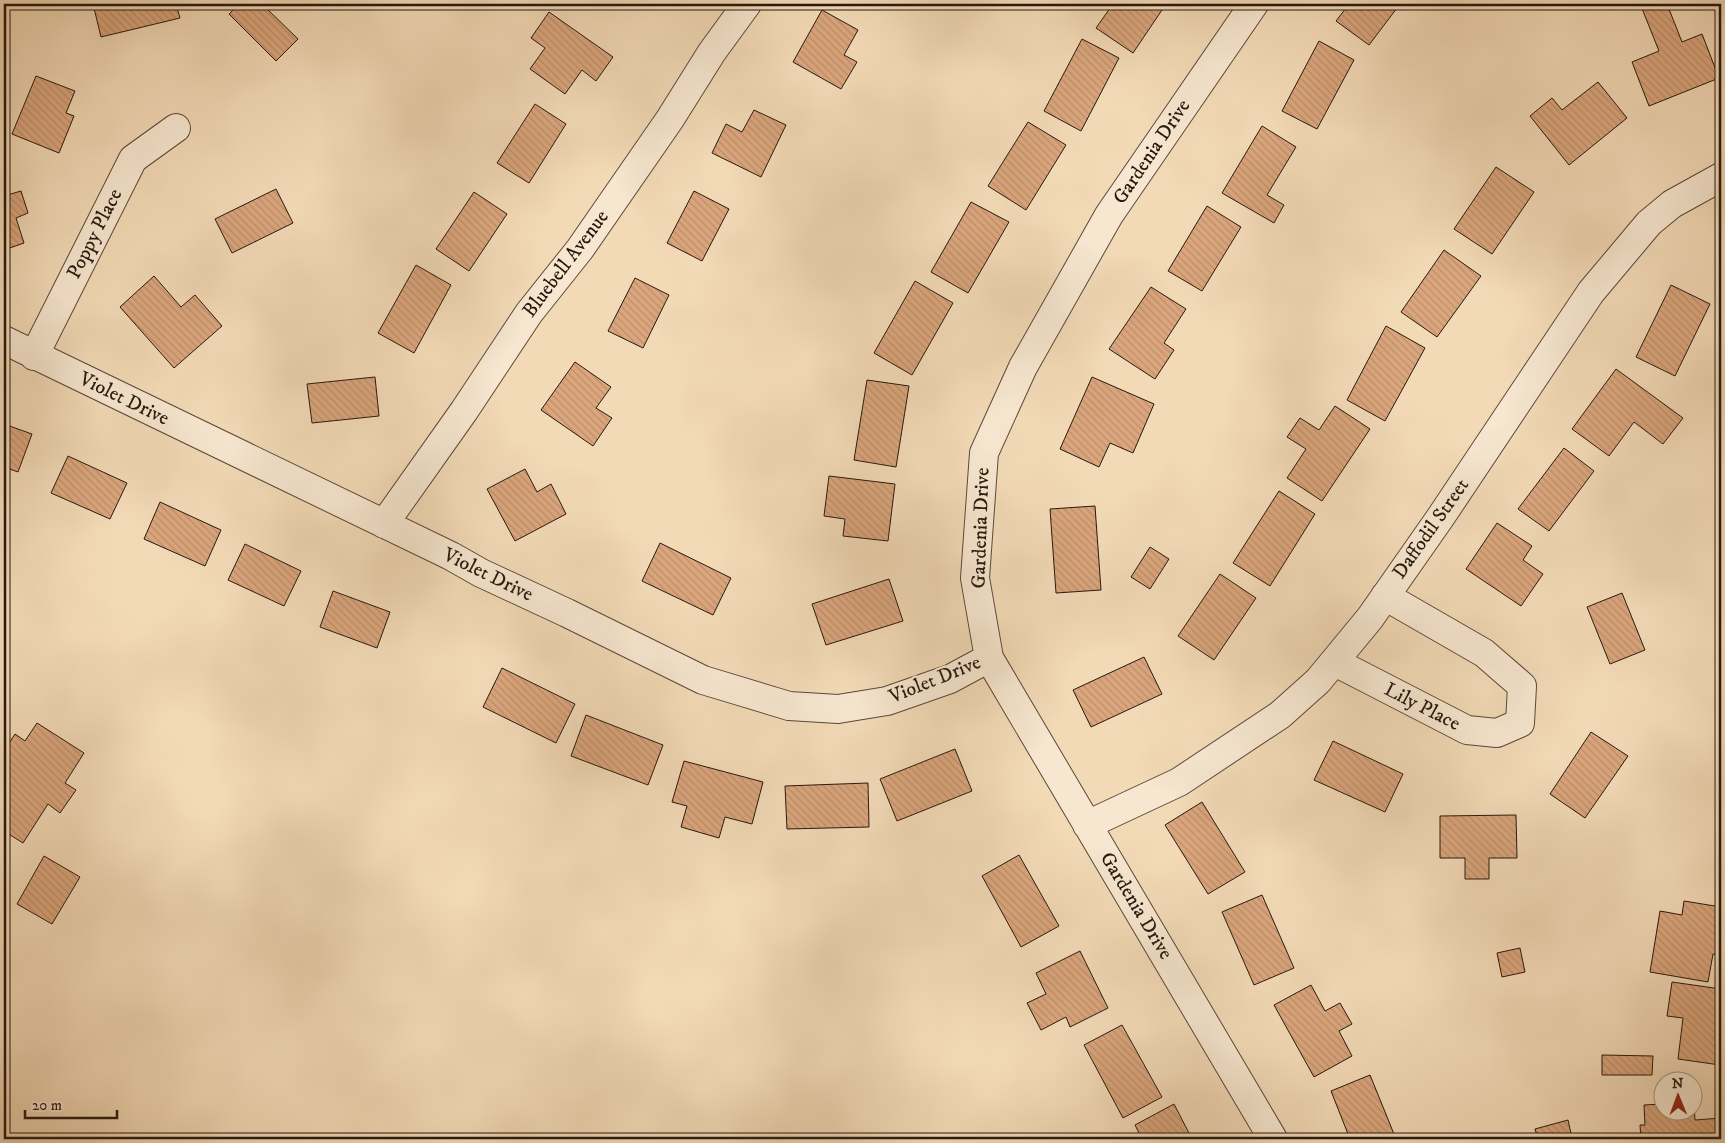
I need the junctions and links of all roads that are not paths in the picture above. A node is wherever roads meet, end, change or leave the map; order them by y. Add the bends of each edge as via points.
1 (747, 4) edge
2 (1254, 4) edge
3 (176, 128) dead end
4 (1721, 177) edge
5 (4, 340) edge
6 (34, 356) junction
7 (384, 524) junction
8 (1385, 596) junction
9 (989, 658) junction
10 (1335, 662) junction
11 (1088, 825) junction
12 (1273, 1139) edge

1 - 7 street, Bluebell Avenue via 580,249 529,313
2 - 9 street, Gardenia Drive via 1109,214 1023,367 984,453 975,578
3 - 6 street, Poppy Place via 133,159
4 - 8 street, Daffodil Street via 1672,204 1649,222 1591,292
5 - 6 street, Violet Drive
6 - 7 street, Violet Drive
7 - 9 street, Violet Drive via 703,680 789,706 838,709 887,701 950,679
8 - 10 street, Daffodil Street
8 - 10 street, Lily Place via 1484,653 1522,686 1520,724 1497,733 1467,730
9 - 11 street, Gardenia Drive
10 - 11 street, Daffodil Street via 1318,681 1264,726 1179,782
11 - 12 street, Gardenia Drive

